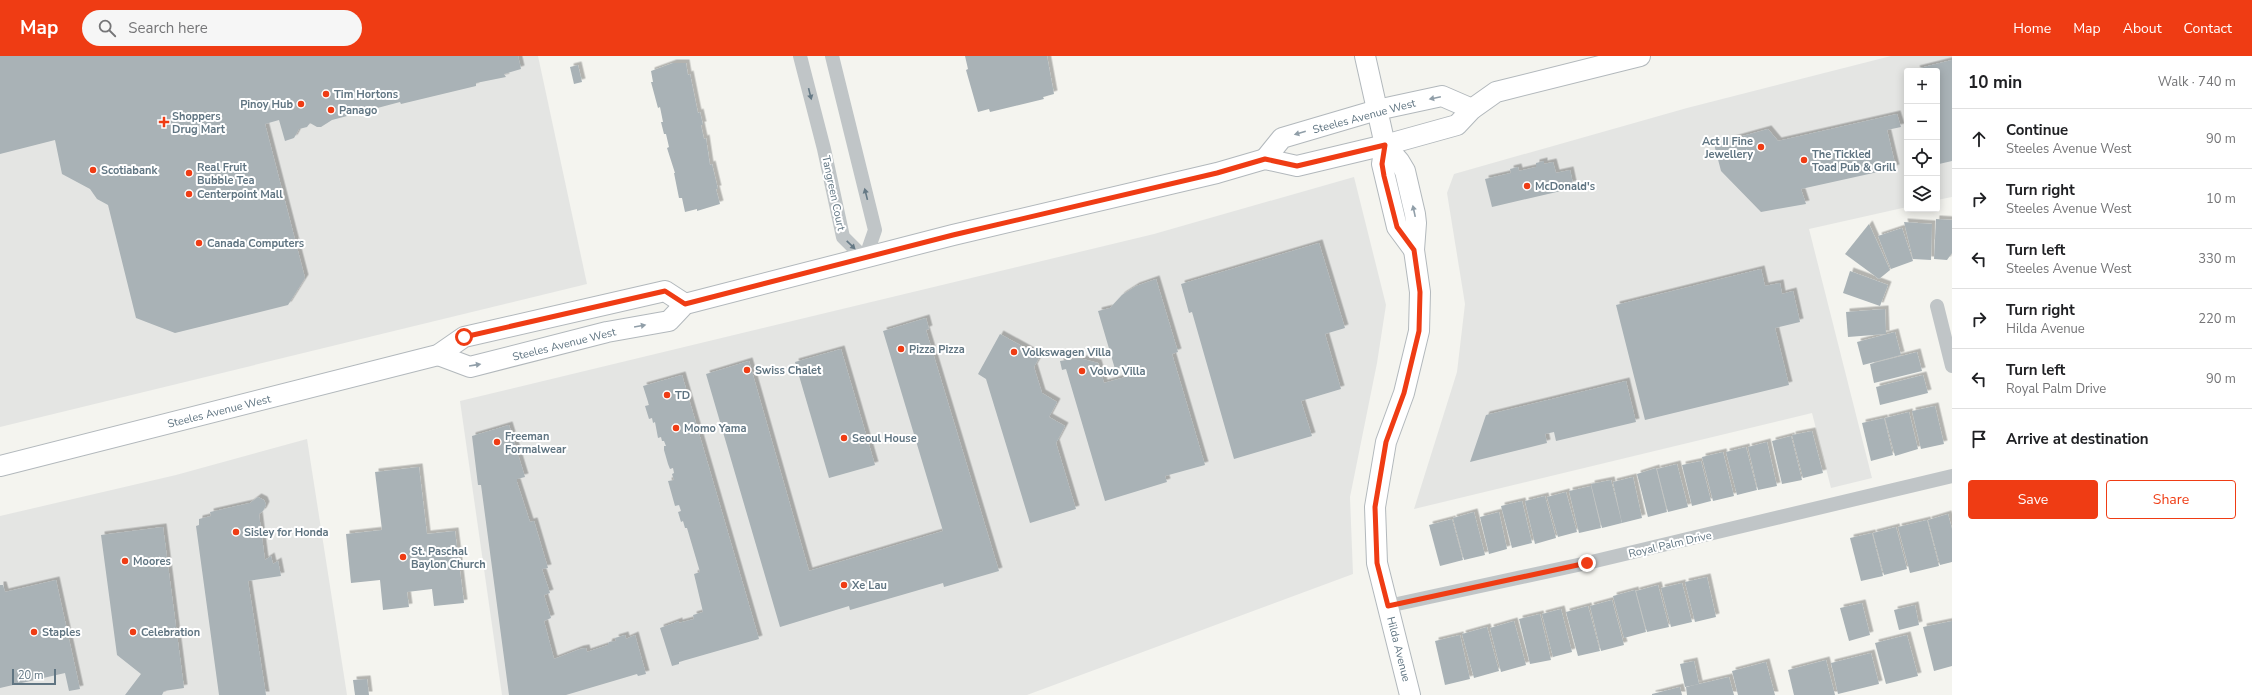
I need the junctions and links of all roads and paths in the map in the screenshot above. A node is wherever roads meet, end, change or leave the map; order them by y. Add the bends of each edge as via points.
1 (800, 56) edge
2 (832, 56) edge
3 (1365, 56) edge
4 (1640, 56) edge
5 (1472, 109) junction
6 (1377, 110) junction
7 (1385, 145) junction
8 (1265, 159) junction
9 (865, 259) junction
10 (685, 304) junction
11 (1937, 306) dead end
12 (580, 310) junction
13 (588, 337) junction
14 (438, 355) junction
15 (1952, 366) edge
16 (0, 466) edge
17 (1952, 476) edge
18 (1388, 606) junction
19 (1410, 695) edge

1 -> 9 street, Tangreen Court via 843,237
9 -> 2 street via 875,230
3 - 6 main road, Hilda Avenue
4 - 5 main road via 1496,92
5 -> 6 main road, Steeles Avenue West via 1442,96
5 - 7 main road via 1457,125
6 - 7 main road, Hilda Avenue
6 -> 8 main road, Steeles Avenue West via 1282,138
7 - 8 main road via 1297,166
7 - 18 main road, Hilda Avenue via 1405,171 1416,223 1414,250 1420,292 1419,331 1404,393 1386,442 1375,507 1377,563
8 - 9 main road
9 - 10 main road
10 - 12 main road, Steeles Avenue West via 665,291
13 -> 10 main road, Steeles Avenue West via 669,321
11 - 15 street
12 - 13 main road
12 - 14 main road, Steeles Avenue West via 464,337
14 -> 13 main road, Steeles Avenue West via 470,367
14 - 16 main road, Steeles Avenue West
17 - 18 street, Royal Palm Drive via 1587,563
18 - 19 main road, Hilda Avenue

